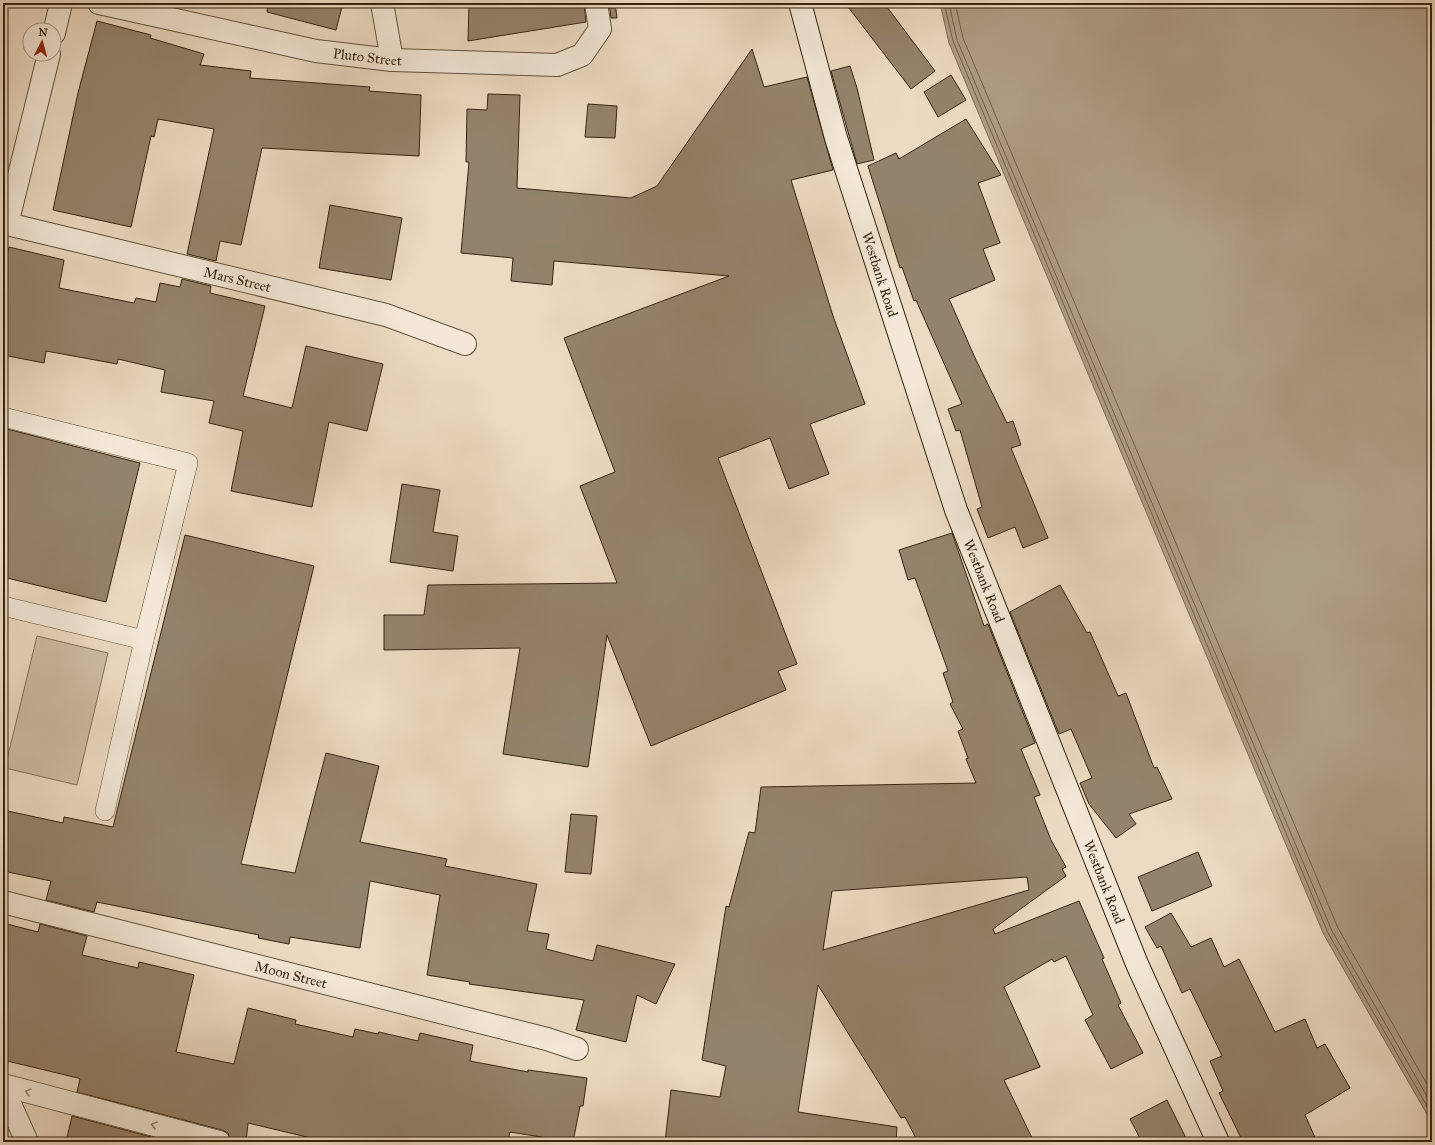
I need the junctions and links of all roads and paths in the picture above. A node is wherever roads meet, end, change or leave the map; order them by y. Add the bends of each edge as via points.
1 (61, 3) edge
2 (99, 3) edge
3 (382, 3) edge
4 (596, 3) edge
5 (800, 3) edge
6 (57, 22) edge
7 (392, 60) junction
8 (47, 62) edge
9 (5, 224) edge
10 (465, 344) dead end
11 (3, 417) edge
12 (3, 606) edge
13 (144, 640) junction
14 (105, 811) dead end
15 (3, 902) edge
16 (577, 1049) dead end
17 (3, 1087) edge
18 (26, 1142) edge
19 (218, 1142) edge
20 (1218, 1142) edge

1 - 6 street
2 - 7 street, Pluto Street via 316,51
3 - 7 street
4 - 7 street, Pluto Street via 600,29 582,55 557,65
5 - 20 street, Westbank Road via 836,138 956,510 1137,964
8 - 9 street, Mars Street
9 - 10 street, Mars Street via 386,315
11 - 13 lane via 188,464
12 - 13 lane
13 - 14 lane
15 - 16 street, Moon Street via 547,1039
17 - 18 street
19 -> 17 street

